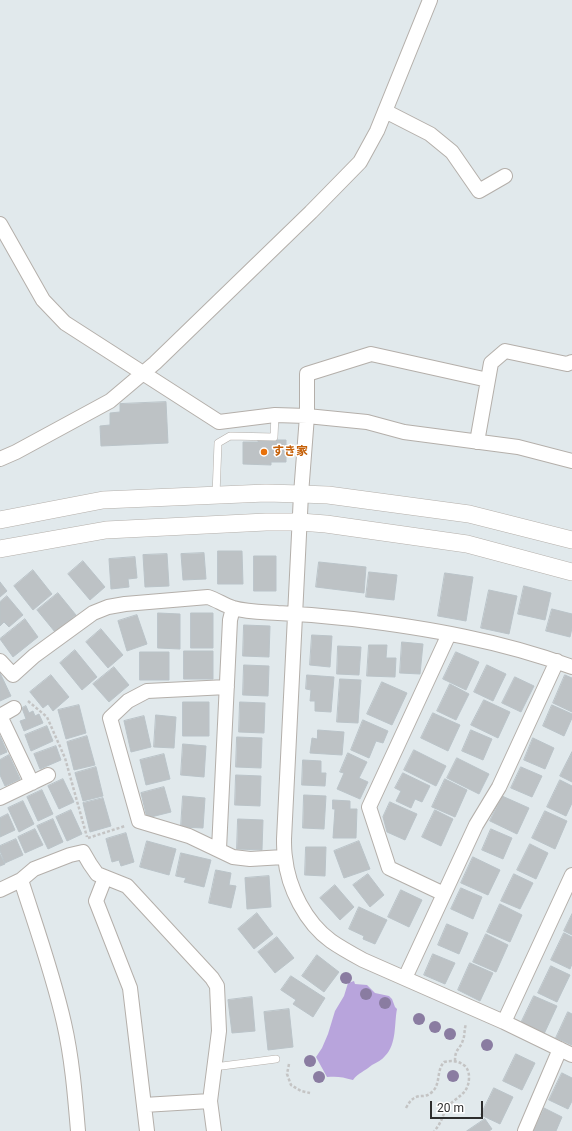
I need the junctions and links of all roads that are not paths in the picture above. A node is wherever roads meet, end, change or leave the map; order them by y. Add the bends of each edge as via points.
1 (430, 0) edge
2 (385, 111) junction
3 (505, 176) dead end
4 (0, 224) edge
5 (572, 362) edge
6 (143, 373) junction
7 (488, 380) junction
8 (275, 415) junction
9 (306, 416) junction
10 (477, 442) junction
11 (0, 460) edge
12 (572, 461) edge
13 (301, 494) junction
14 (216, 495) junction
15 (0, 520) edge
16 (300, 522) junction
17 (572, 540) edge
18 (0, 549) edge
19 (572, 572) edge
20 (232, 608) junction
21 (296, 614) junction
22 (449, 634) junction
23 (0, 661) edge
24 (557, 661) junction
25 (572, 667) edge
26 (227, 687) junction
27 (14, 708) dead end
28 (0, 716) edge
29 (48, 775) dead end
30 (32, 783) junction
31 (0, 798) edge
32 (219, 849) junction
33 (284, 857) junction
34 (572, 875) edge
35 (105, 878) junction
36 (21, 880) junction
37 (0, 890) edge
38 (444, 894) junction
39 (405, 978) junction
40 (504, 1022) junction
41 (566, 1052) edge
42 (276, 1059) road end
43 (214, 1065) junction
44 (210, 1101) junction
45 (144, 1105) junction
46 (78, 1131) edge
47 (147, 1131) edge
48 (214, 1131) edge
49 (525, 1131) edge

1 - 2 street
2 - 3 street via 430,134 452,152 479,191
2 - 6 street via 360,162 306,218
4 - 6 street via 43,300 65,323
5 - 7 street via 567,364 505,352 491,363
6 - 8 street via 219,422
6 - 11 street via 110,401
7 - 9 street via 371,354 307,374
7 - 10 street
8 - 9 street
8 - 14 lane via 274,437 230,436 218,443
9 - 10 street via 368,422 404,432
9 - 13 street
10 - 12 street via 518,447
13 - 14 street
13 - 16 street
13 - 17 street via 328,495 469,514
14 - 15 street via 103,500
16 - 18 street via 106,530
16 - 19 street via 467,544
16 - 21 street
20 - 21 street
20 - 23 street via 208,597 108,607 93,613 34,656 13,675
20 - 26 street
21 - 22 street via 400,625
21 - 33 street
22 - 24 street
22 - 38 street via 369,807 389,868
24 - 25 street
24 - 38 street via 499,788 476,824
26 - 32 street
26 - 32 street via 147,691 128,701 110,718 139,821 189,836
27 - 28 street
28 - 30 street
29 - 30 street
30 - 31 street
32 - 33 street via 233,857
33 - 39 street via 293,889 318,930 348,952
34 - 40 street
35 - 36 street via 97,874 83,852 34,869
35 - 43 street via 127,886 218,986 219,1031
35 - 45 street via 96,901 130,988
36 - 37 street
36 - 46 street via 64,1024
38 - 39 street
39 - 40 street
40 - 41 street
41 - 49 street
42 - 43 lane
43 - 44 street
44 - 45 street
44 - 48 street
45 - 47 street

